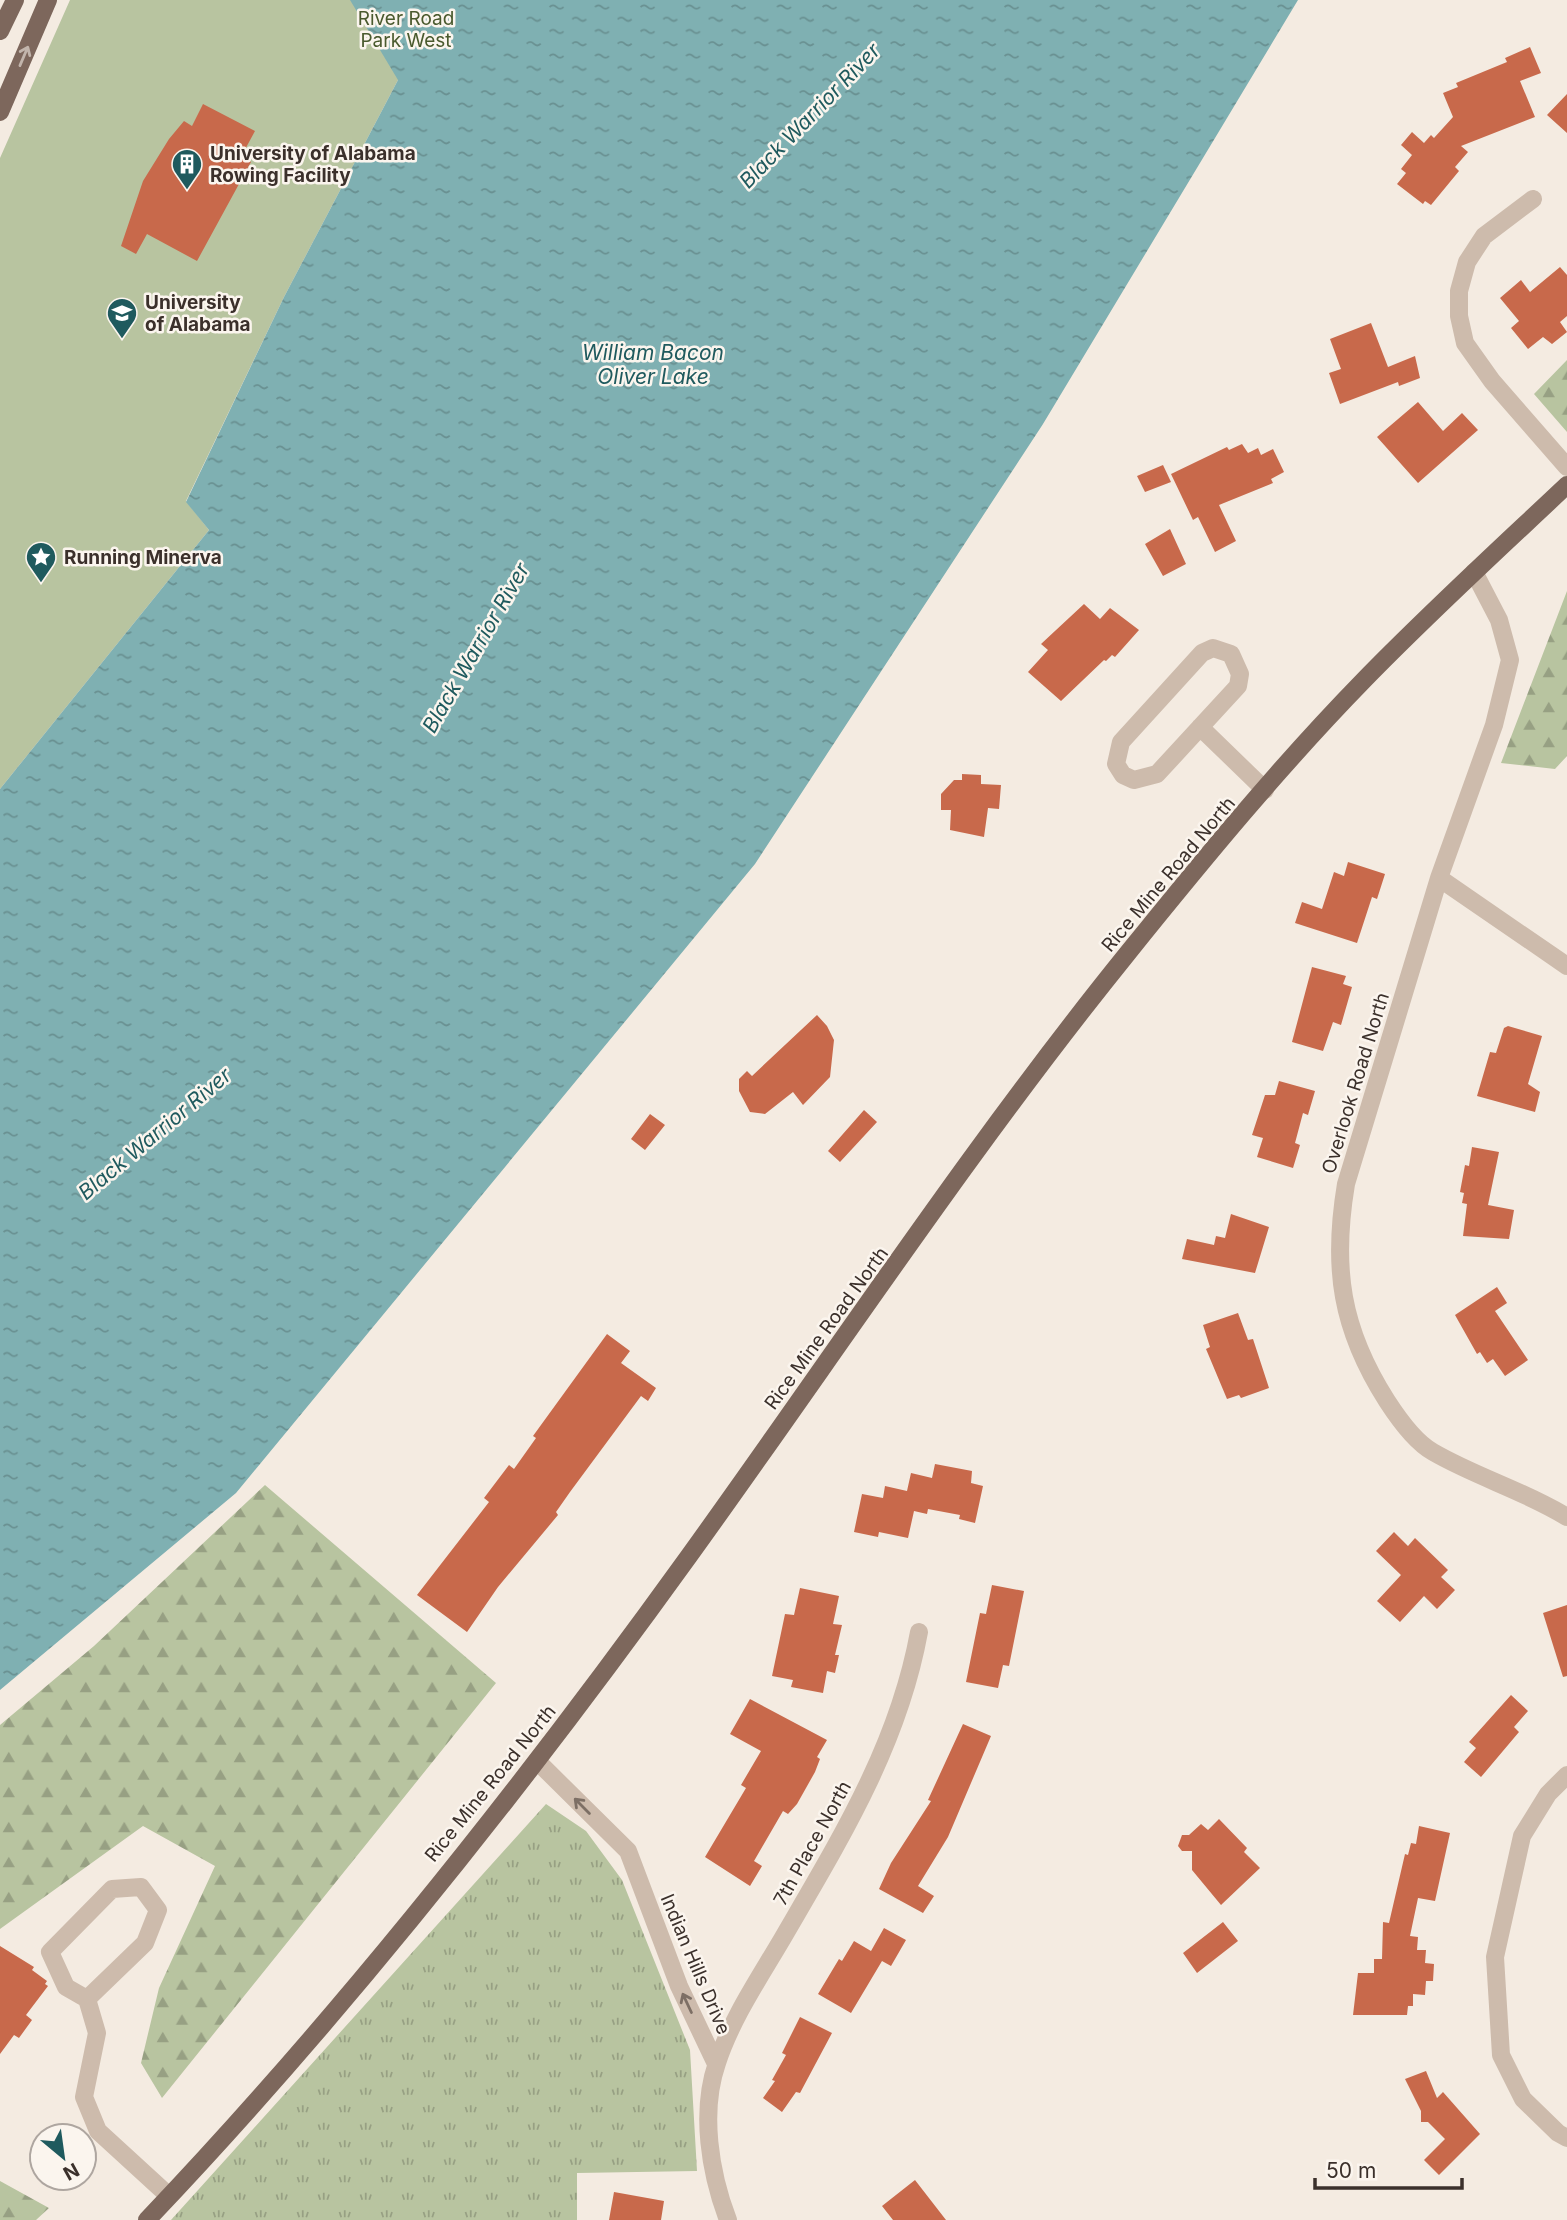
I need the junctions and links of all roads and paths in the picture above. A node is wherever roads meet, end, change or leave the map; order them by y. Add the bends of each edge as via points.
1 (15, 0) edge
2 (48, 0) edge
3 (0, 31) edge
4 (0, 112) edge
5 (1533, 200) dead end
6 (1567, 467) edge
7 (1567, 485) edge
8 (1474, 572) junction
9 (1200, 727) junction
10 (1265, 790) junction
11 (1439, 878) junction
12 (1567, 966) edge
13 (1567, 1517) edge
14 (919, 1632) dead end
15 (537, 1761) junction
16 (1567, 1775) edge
17 (88, 2000) junction
18 (716, 2064) junction
19 (1567, 2138) edge
20 (169, 2196) junction
21 (147, 2220) edge
22 (728, 2220) edge

1 - 3 main road
4 -> 2 main road
5 - 6 street via 1484,236 1467,261 1459,291 1459,316 1465,343 1492,381
7 - 8 main road, Rice Mine Road North
8 - 10 main road, Rice Mine Road North via 1361,682
8 - 11 street, Overlook Road North via 1499,620 1510,660 1494,725
9 - 9 street via 1238,686 1237,663 1223,649 1202,653 1121,741 1116,764 1123,775 1134,780 1157,774
9 - 10 street
10 - 15 main road, Rice Mine Road North via 1126,954 1009,1107
11 - 12 street
11 - 13 street, Overlook Road North via 1346,1184 1338,1230 1339,1279 1349,1326 1368,1372 1396,1415 1430,1451
14 - 18 street, 7th Place North via 892,1735 871,1782 738,2015
18 -> 15 street, Indian Hills Drive via 628,1851
15 - 20 main road, Rice Mine Road North via 317,2031
16 - 19 street via 1548,1794 1522,1836 1495,1957 1502,2055 1523,2099
17 - 17 street via 145,1943 158,1910 141,1887 112,1889 50,1952 66,1987
17 - 20 street via 97,2033 84,2097 98,2131
18 - 22 street, Indian Hills Drive via 709,2107 711,2156
20 - 21 main road, Rice Mine Road North

